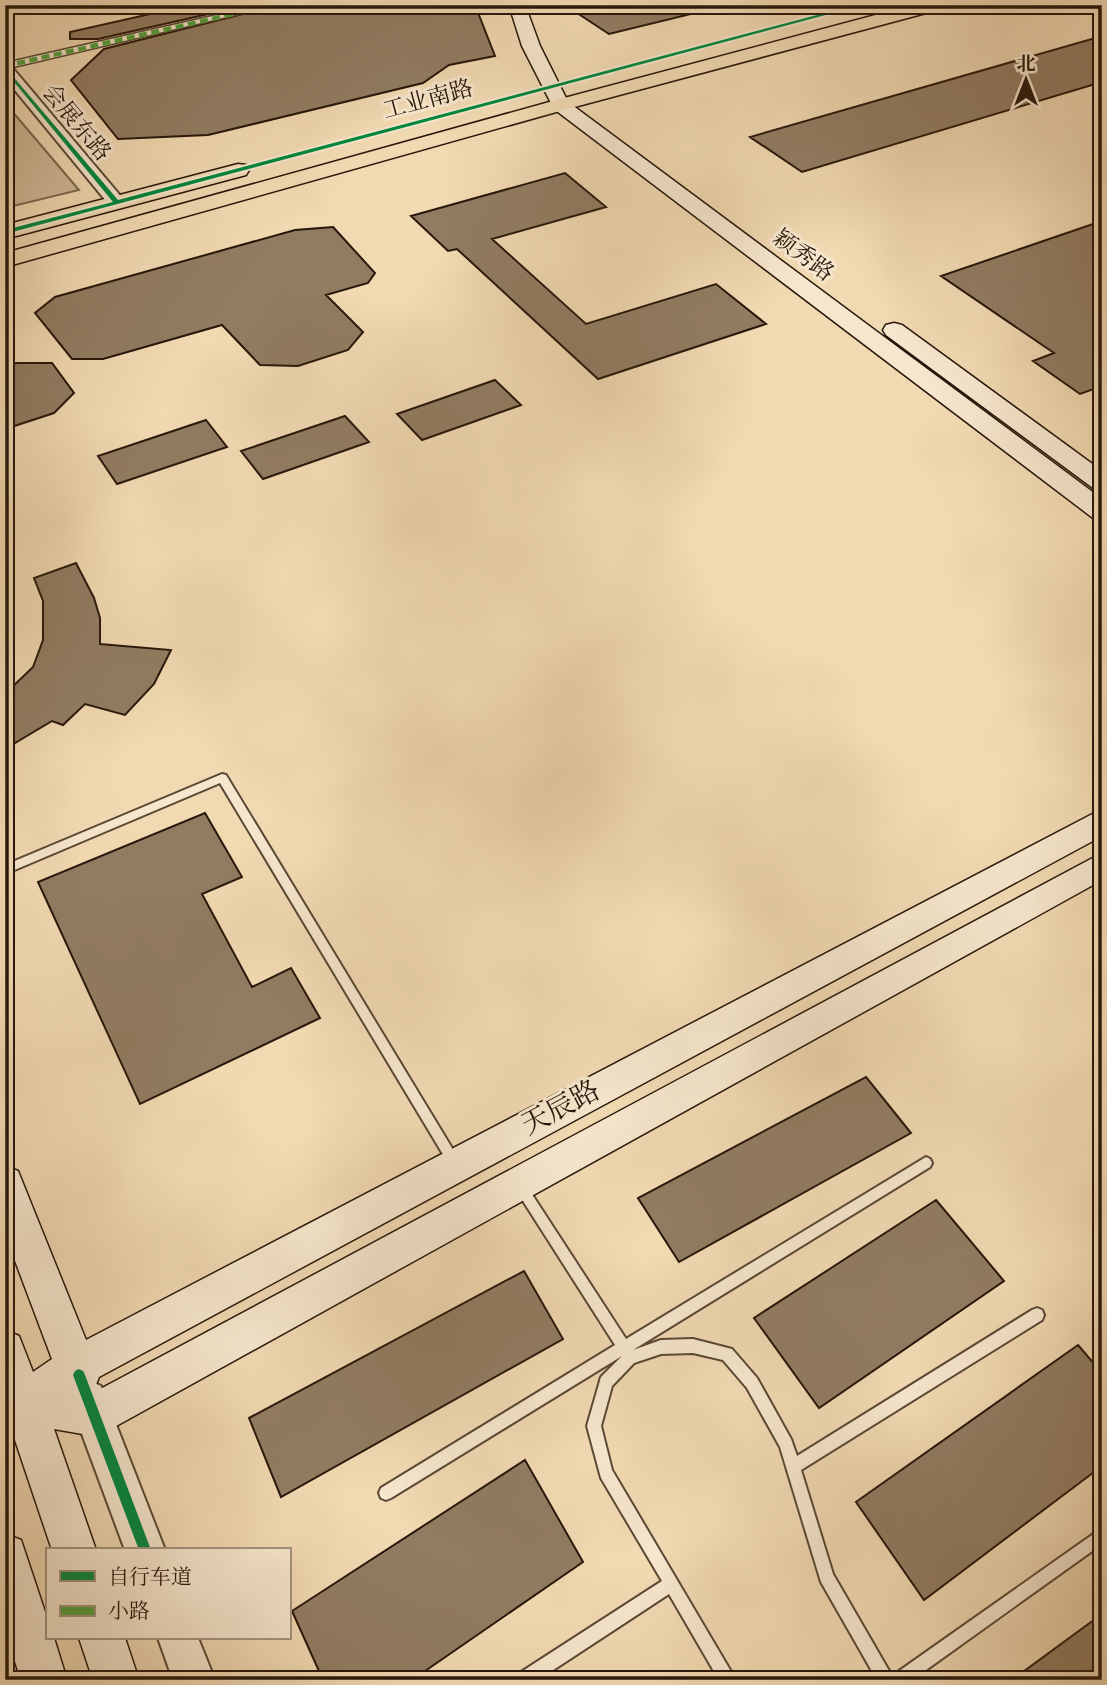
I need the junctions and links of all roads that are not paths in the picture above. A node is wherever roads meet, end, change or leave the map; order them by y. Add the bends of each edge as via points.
1 (273, 5) edge
2 (517, 5) edge
3 (528, 5) edge
4 (861, 5) edge
5 (935, 5) edge
6 (5, 67) edge
7 (564, 94) junction
8 (117, 202) junction
9 (5, 232) edge
10 (5, 260) edge
11 (1102, 483) edge
12 (1102, 512) edge
13 (1102, 821) edge
14 (1102, 864) edge
15 (5, 870) edge
16 (926, 1163) dead end
17 (458, 1168) junction
18 (5, 1183) edge
19 (518, 1184) junction
20 (1037, 1315) dead end
21 (5, 1350) edge
22 (627, 1353) junction
23 (78, 1371) junction
24 (15, 1410) edge
25 (94, 1415) junction
26 (793, 1467) junction
27 (386, 1493) dead end
28 (1102, 1535) edge
29 (73, 1548) edge
30 (144, 1548) edge
31 (5, 1556) edge
32 (671, 1584) junction
33 (103, 1640) edge
34 (179, 1640) edge
35 (44, 1680) edge
36 (116, 1680) edge
37 (194, 1680) edge
38 (524, 1680) edge
39 (728, 1680) edge
40 (886, 1680) edge
41 (898, 1680) edge

1 - 6 street
2 - 7 main road, 颖秀路
3 - 7 main road, 颖秀路
4 - 7 main road, 工业南路
5 - 7 main road, 工业南路
6 - 8 street, 会展东路
7 - 8 main road, 工业南路
7 - 10 main road, 工业南路
7 - 11 main road, 颖秀路
7 - 12 main road, 颖秀路 via 613,148
8 - 9 main road, 工业南路
13 - 17 main road, 天辰路
14 - 19 main road, 天辰路
15 - 17 lane via 222,778
16 - 22 lane
17 - 23 main road, 天辰路
18 - 23 main road
19 - 22 lane
19 - 25 main road, 天辰路
20 - 26 lane
21 - 24 main road
22 - 26 lane via 693,1346 727,1354 752,1383 786,1444
22 - 27 lane
22 - 32 lane via 606,1382 594,1426 607,1473
23 - 24 main road, 天辰路
23 - 25 street
24 - 25 main road
24 - 29 main road
25 - 30 street
26 - 40 lane via 826,1577
28 - 41 lane
31 - 35 main road
32 - 38 lane
32 - 39 lane
33 - 36 main road
34 - 37 street

